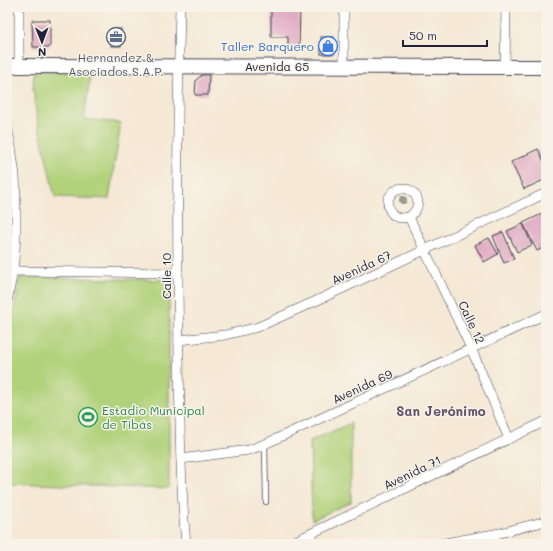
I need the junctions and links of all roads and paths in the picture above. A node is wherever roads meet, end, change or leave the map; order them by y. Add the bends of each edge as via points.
1 (19, 7) edge
2 (180, 7) edge
3 (344, 7) edge
4 (506, 7) edge
5 (13, 66) edge
6 (179, 66) junction
7 (344, 67) junction
8 (505, 67) junction
9 (546, 67) edge
10 (7, 127) edge
11 (546, 193) edge
12 (409, 217) dead end
13 (425, 250) junction
14 (13, 271) junction
15 (178, 273) junction
16 (7, 302) edge
17 (546, 314) edge
18 (179, 340) junction
19 (470, 348) junction
20 (546, 421) edge
21 (509, 439) junction
22 (265, 444) junction
23 (181, 459) junction
24 (266, 502) dead end
25 (546, 521) edge
26 (309, 535) junction
27 (186, 544) edge
28 (289, 544) edge
29 (316, 544) edge
30 (440, 544) edge

1 - 5 street
2 - 6 street, Calle 10
3 - 7 street
4 - 8 street
5 - 6 main road, Avenida 65
6 - 7 main road, Avenida 65
6 - 15 street, Calle 10
7 - 8 main road, Avenida 65
8 - 9 main road, Avenida 65
10 - 14 street via 16,199
11 - 13 street, Avenida 67
12 - 13 street, Calle 12
13 - 18 street, Avenida 67 via 258,327 225,335
13 - 19 street, Calle 12
14 - 15 street
14 - 16 street
15 - 18 street, Calle 10
17 - 19 street, Avenida 69
18 - 23 street, Calle 10
19 - 21 street, Calle 12
19 - 22 street, Avenida 69
20 - 21 street, Avenida 71
21 - 26 street, Avenida 71
22 - 23 street, Avenida 69 via 249,450
22 - 24 lane
23 - 27 street, Calle 10
25 - 30 street
26 - 28 street, Avenida 71
26 - 29 street

